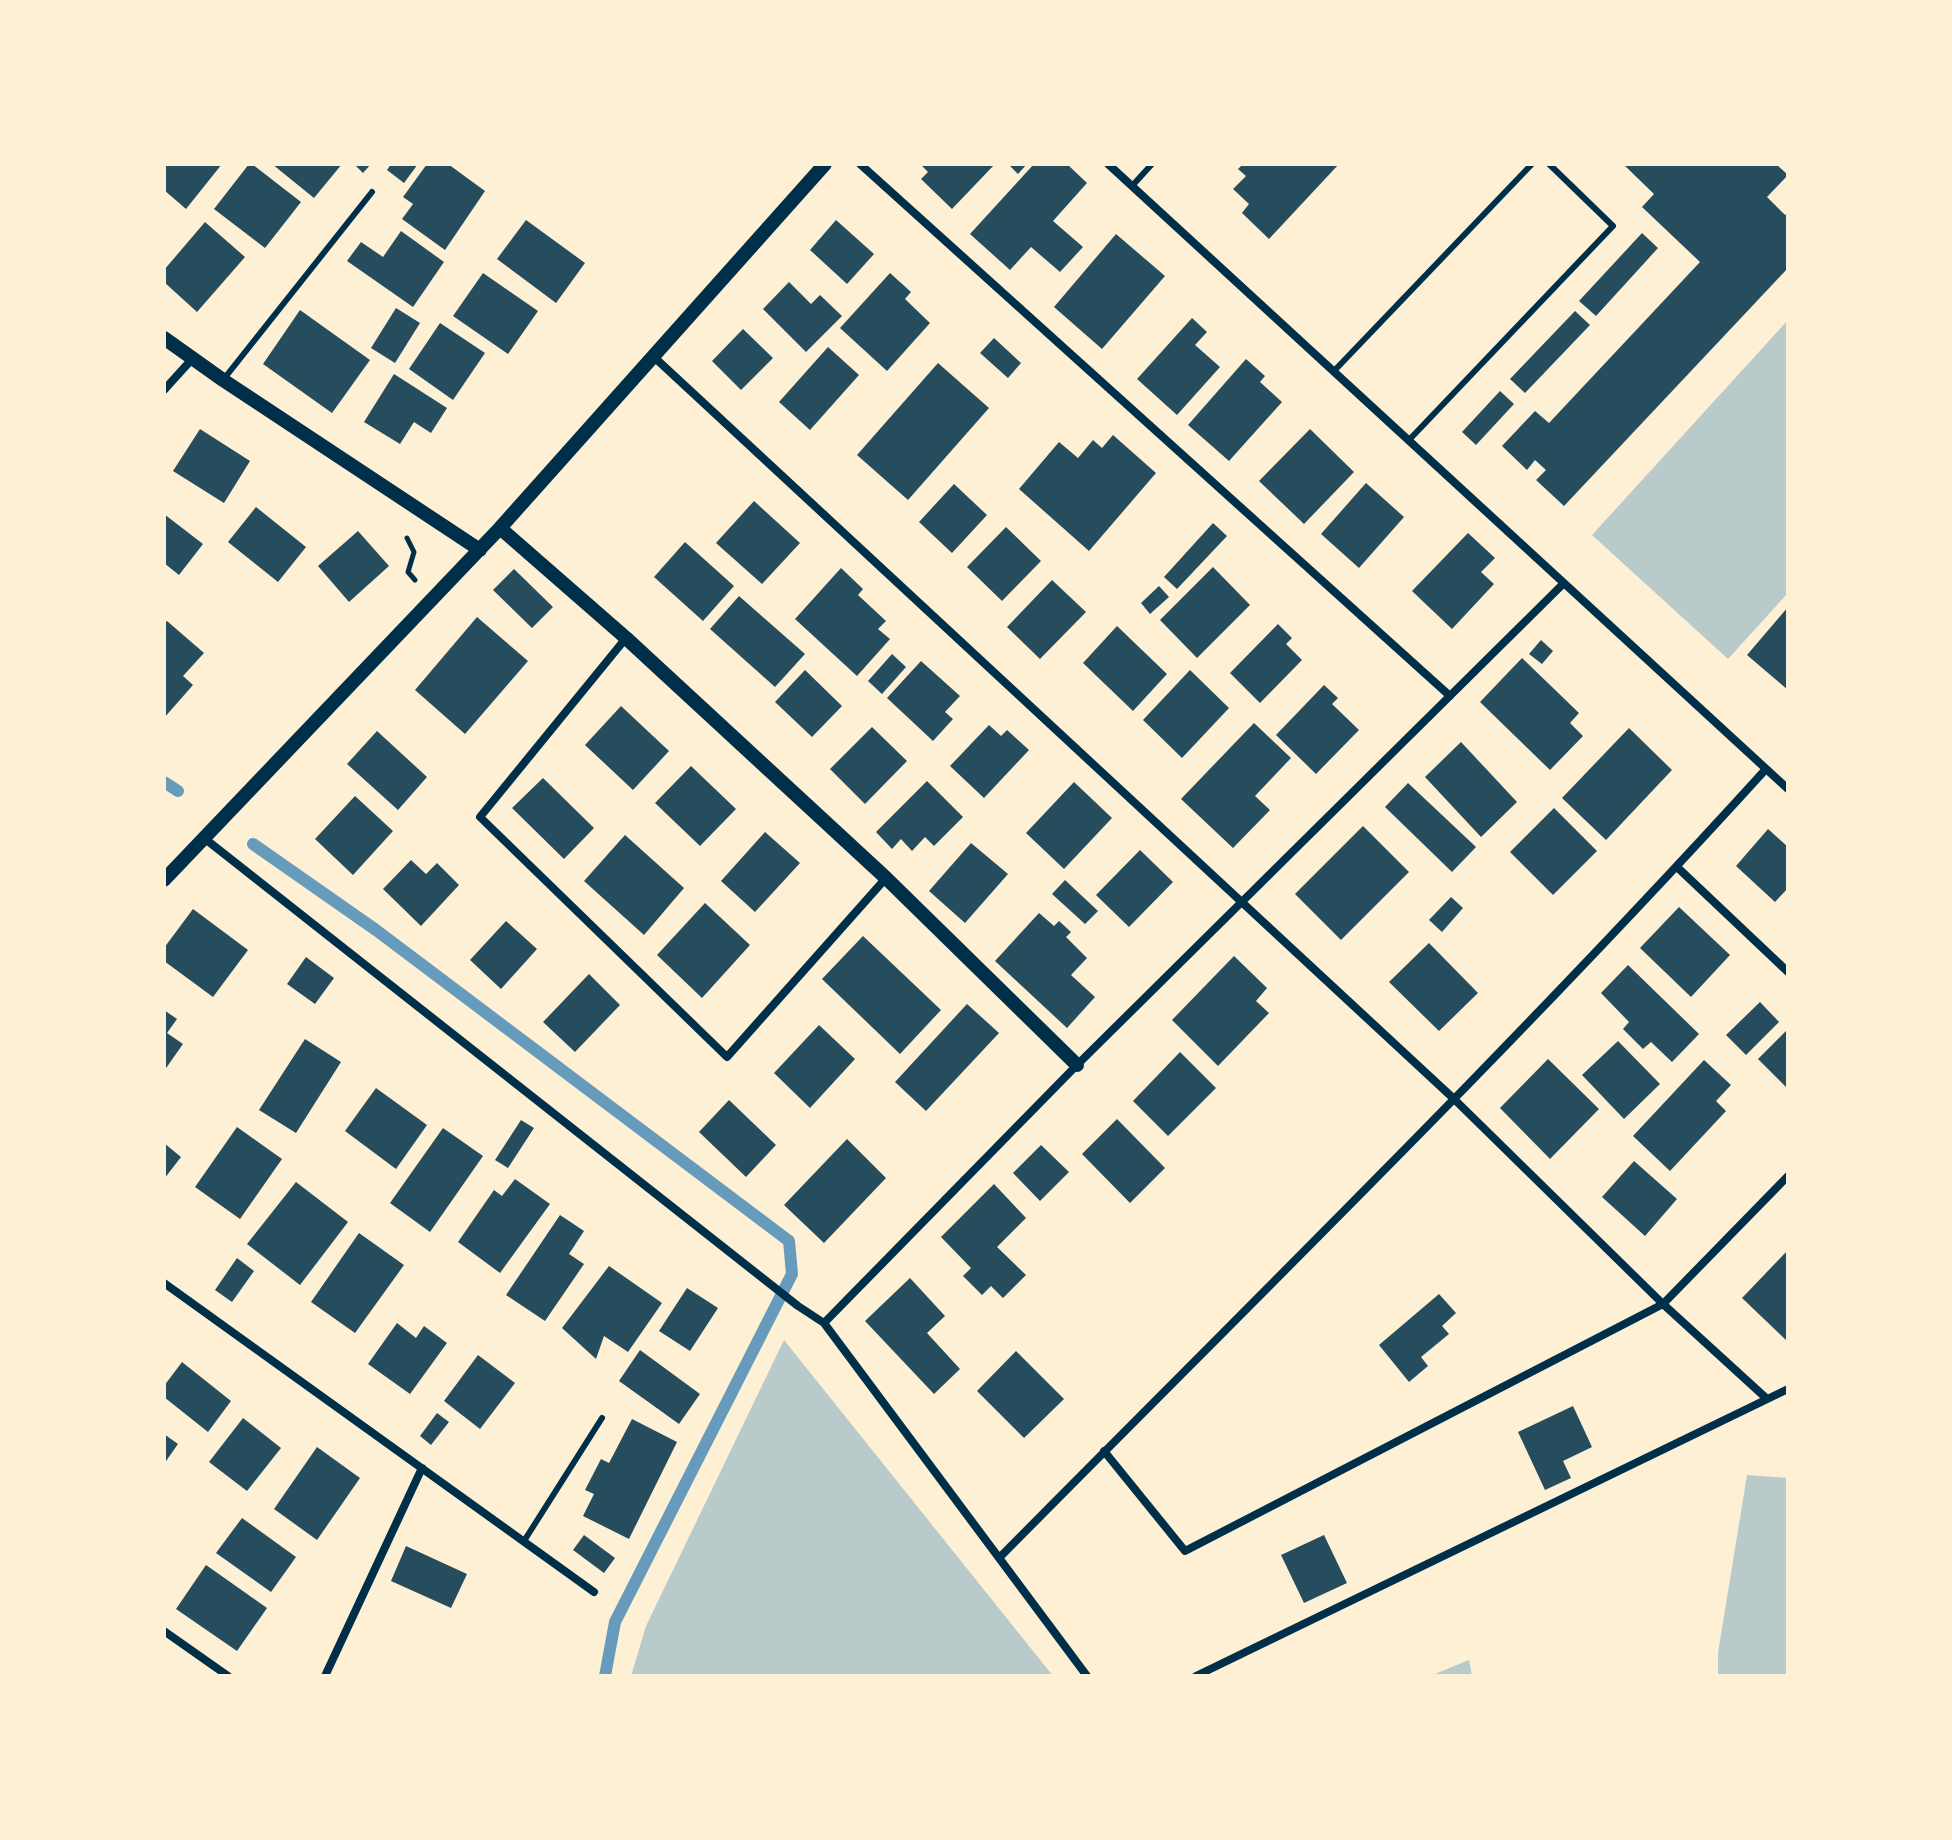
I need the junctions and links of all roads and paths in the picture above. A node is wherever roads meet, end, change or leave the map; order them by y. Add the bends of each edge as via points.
1 (825, 164) edge
2 (860, 164) edge
3 (1108, 164) edge
4 (1152, 164) edge
5 (1532, 164) edge
6 (1549, 164) edge
7 (1132, 186) junction
8 (372, 192) dead end
9 (164, 338) edge
10 (654, 357) junction
11 (193, 358) junction
12 (1334, 371) junction
13 (223, 380) junction
14 (164, 390) edge
15 (1409, 440) junction
16 (500, 528) junction
17 (405, 534) dead end
18 (480, 550) junction
19 (1564, 583) junction
20 (432, 600) junction
21 (626, 638) junction
22 (1450, 696) junction
23 (1766, 769) junction
24 (1788, 789) edge
25 (204, 838) junction
26 (1677, 867) junction
27 (886, 878) junction
28 (164, 880) edge
29 (1242, 902) junction
30 (1788, 972) edge
31 (1077, 1065) junction
32 (1453, 1098) junction
33 (1788, 1176) edge
34 (164, 1283) edge
35 (1663, 1304) junction
36 (824, 1323) junction
37 (1788, 1389) edge
38 (1766, 1398) junction
39 (602, 1418) dead end
40 (1104, 1451) junction
41 (422, 1468) junction
42 (524, 1541) junction
43 (1000, 1557) junction
44 (594, 1592) dead end
45 (164, 1631) edge
46 (228, 1676) edge
47 (325, 1676) edge
48 (1087, 1676) edge
49 (1196, 1676) edge

1 - 10 street
2 - 22 street
3 - 7 street
4 - 7 lane
5 - 12 lane
6 - 15 lane via 1613,226
7 - 12 street
8 - 13 lane
9 - 11 street
10 - 16 street
10 - 29 street
11 - 13 street
11 - 14 street
12 - 15 street
13 - 18 street
15 - 19 street
16 - 18 street
16 - 21 street
17 - 20 path via 414,552 408,572
18 - 20 street
19 - 22 street
19 - 23 street
20 - 25 street
21 - 27 street
21 - 27 street via 480,817 727,1057
22 - 29 street
23 - 24 street
23 - 26 street
25 - 28 street
25 - 36 street
26 - 30 street
26 - 32 street
27 - 31 street
29 - 31 street
29 - 32 street
31 - 36 street
32 - 35 street
32 - 40 street
33 - 35 street
34 - 41 street
35 - 38 street
35 - 40 street via 1185,1551
36 - 43 street
37 - 38 street
38 - 49 street
39 - 42 lane
40 - 43 street
41 - 42 street
41 - 47 street
42 - 44 street
43 - 48 street
45 - 46 street

